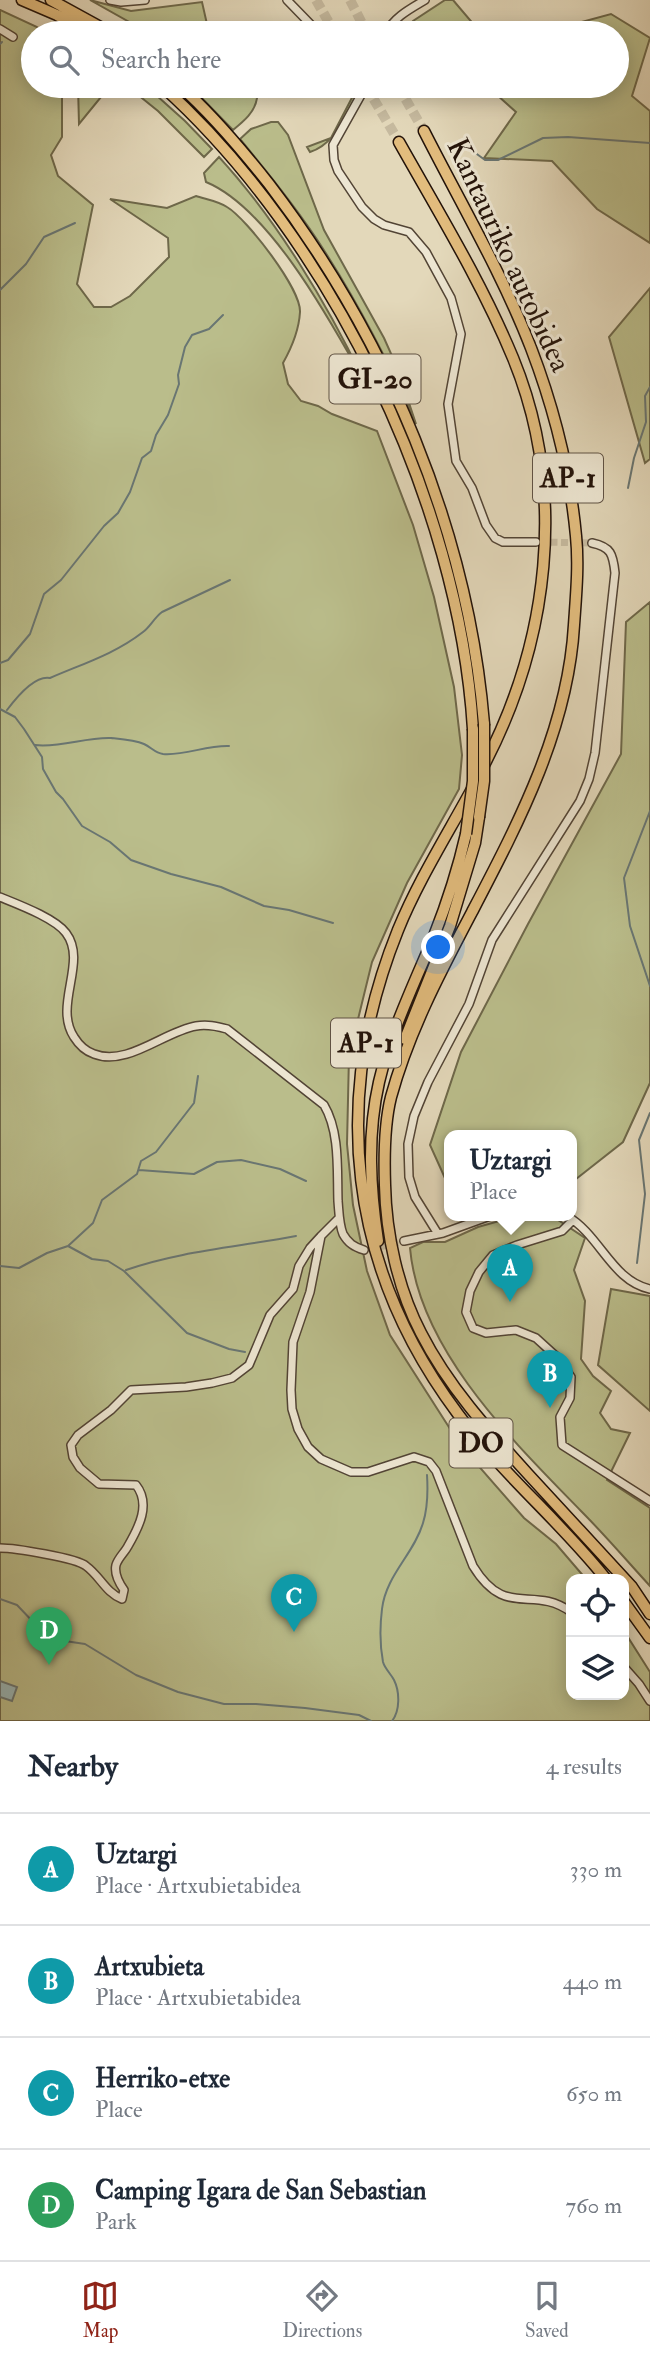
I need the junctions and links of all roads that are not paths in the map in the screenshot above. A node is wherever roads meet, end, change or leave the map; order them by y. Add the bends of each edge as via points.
1 (22, 0) edge
2 (51, 0) edge
3 (110, 0) edge
4 (145, 0) edge
5 (287, 0) edge
6 (425, 0) edge
7 (68, 21) edge
8 (89, 21) edge
9 (307, 21) edge
10 (394, 21) edge
11 (0, 29) edge
12 (13, 37) dead end
13 (175, 98) edge
14 (194, 98) edge
15 (359, 98) edge
16 (424, 131) tunnel mouth
17 (399, 142) tunnel mouth
18 (536, 542) tunnel mouth
19 (592, 543) tunnel mouth
20 (478, 727) junction
21 (0, 897) edge
22 (390, 1099) junction
23 (339, 1217) junction
24 (476, 1221) edge
25 (568, 1221) edge
26 (573, 1221) edge
27 (438, 1234) junction
28 (321, 1236) junction
29 (404, 1241) tunnel mouth
30 (364, 1250) dead end
31 (386, 1286) junction
32 (650, 1289) edge
33 (650, 1501) edge
34 (0, 1548) edge
35 (601, 1574) edge
36 (566, 1608) edge
37 (629, 1609) edge
38 (650, 1614) edge
39 (650, 1638) edge
40 (629, 1673) edge
41 (650, 1701) edge

1 - 7 highway
2 - 8 highway
3 - 4 street
5 - 9 street
6 - 10 street
11 - 12 street
13 - 20 highway, GI-20 via 210,132 274,213 328,290 374,377 413,466 442,558
14 - 20 highway, GI-20 via 249,159 317,251 384,372 419,452 452,550 471,629
15 - 18 street via 333,145 338,171 374,219 409,232 426,252 451,298 461,334 447,404 456,461 495,538
16 - 22 highway, Kantauriko autobidea / AP-1 via 497,272 531,347 553,413 577,541 574,629 564,691 544,764 426,1002
17 - 31 highway, Kantauriko autobidea / AP-1 via 490,307 514,361 538,444 547,544 538,615 521,681 496,743 399,928 367,1032 358,1101 360,1178 365,1217
19 - 27 street via 604,545 611,553 615,573 589,779 580,801 492,940 469,1004 414,1116 408,1144 409,1177 415,1197
20 - 22 highway, GI-20, bridge via 484,781 475,843 450,926 407,1030
20 - 31 highway, GI-20, bridge via 466,834 446,902 386,1057 375,1106 371,1179
21 - 23 street via 45,918 71,940 66,1020 81,1047 108,1058 134,1052 193,1026 211,1024 228,1029 324,1105 334,1133
22 - 38 highway, Kantauriko autobidea / AP-1 via 385,1211 400,1283 420,1332 479,1420 632,1587
23 - 28 street
23 - 30 street via 352,1246
24 - 27 street
25 - 33 street via 562,1231 493,1255 470,1290 466,1312 472,1328 486,1333 516,1330 537,1338 558,1358 571,1377 570,1398 560,1417 562,1445
26 - 32 street via 624,1277
27 - 29 street
28 - 34 street via 299,1265 293,1289 270,1315 249,1365 232,1378 212,1383 131,1390 71,1445 72,1457 89,1478 99,1484 136,1485 142,1493 144,1509 139,1523 115,1567 124,1590 122,1599 85,1564
28 - 36 street via 310,1292 293,1342 292,1409 308,1447 321,1460 351,1472 368,1472 414,1457 429,1462 481,1580 496,1594
31 - 35 highway, DO via 421,1360 456,1412
37 - 39 highway
40 - 41 street

